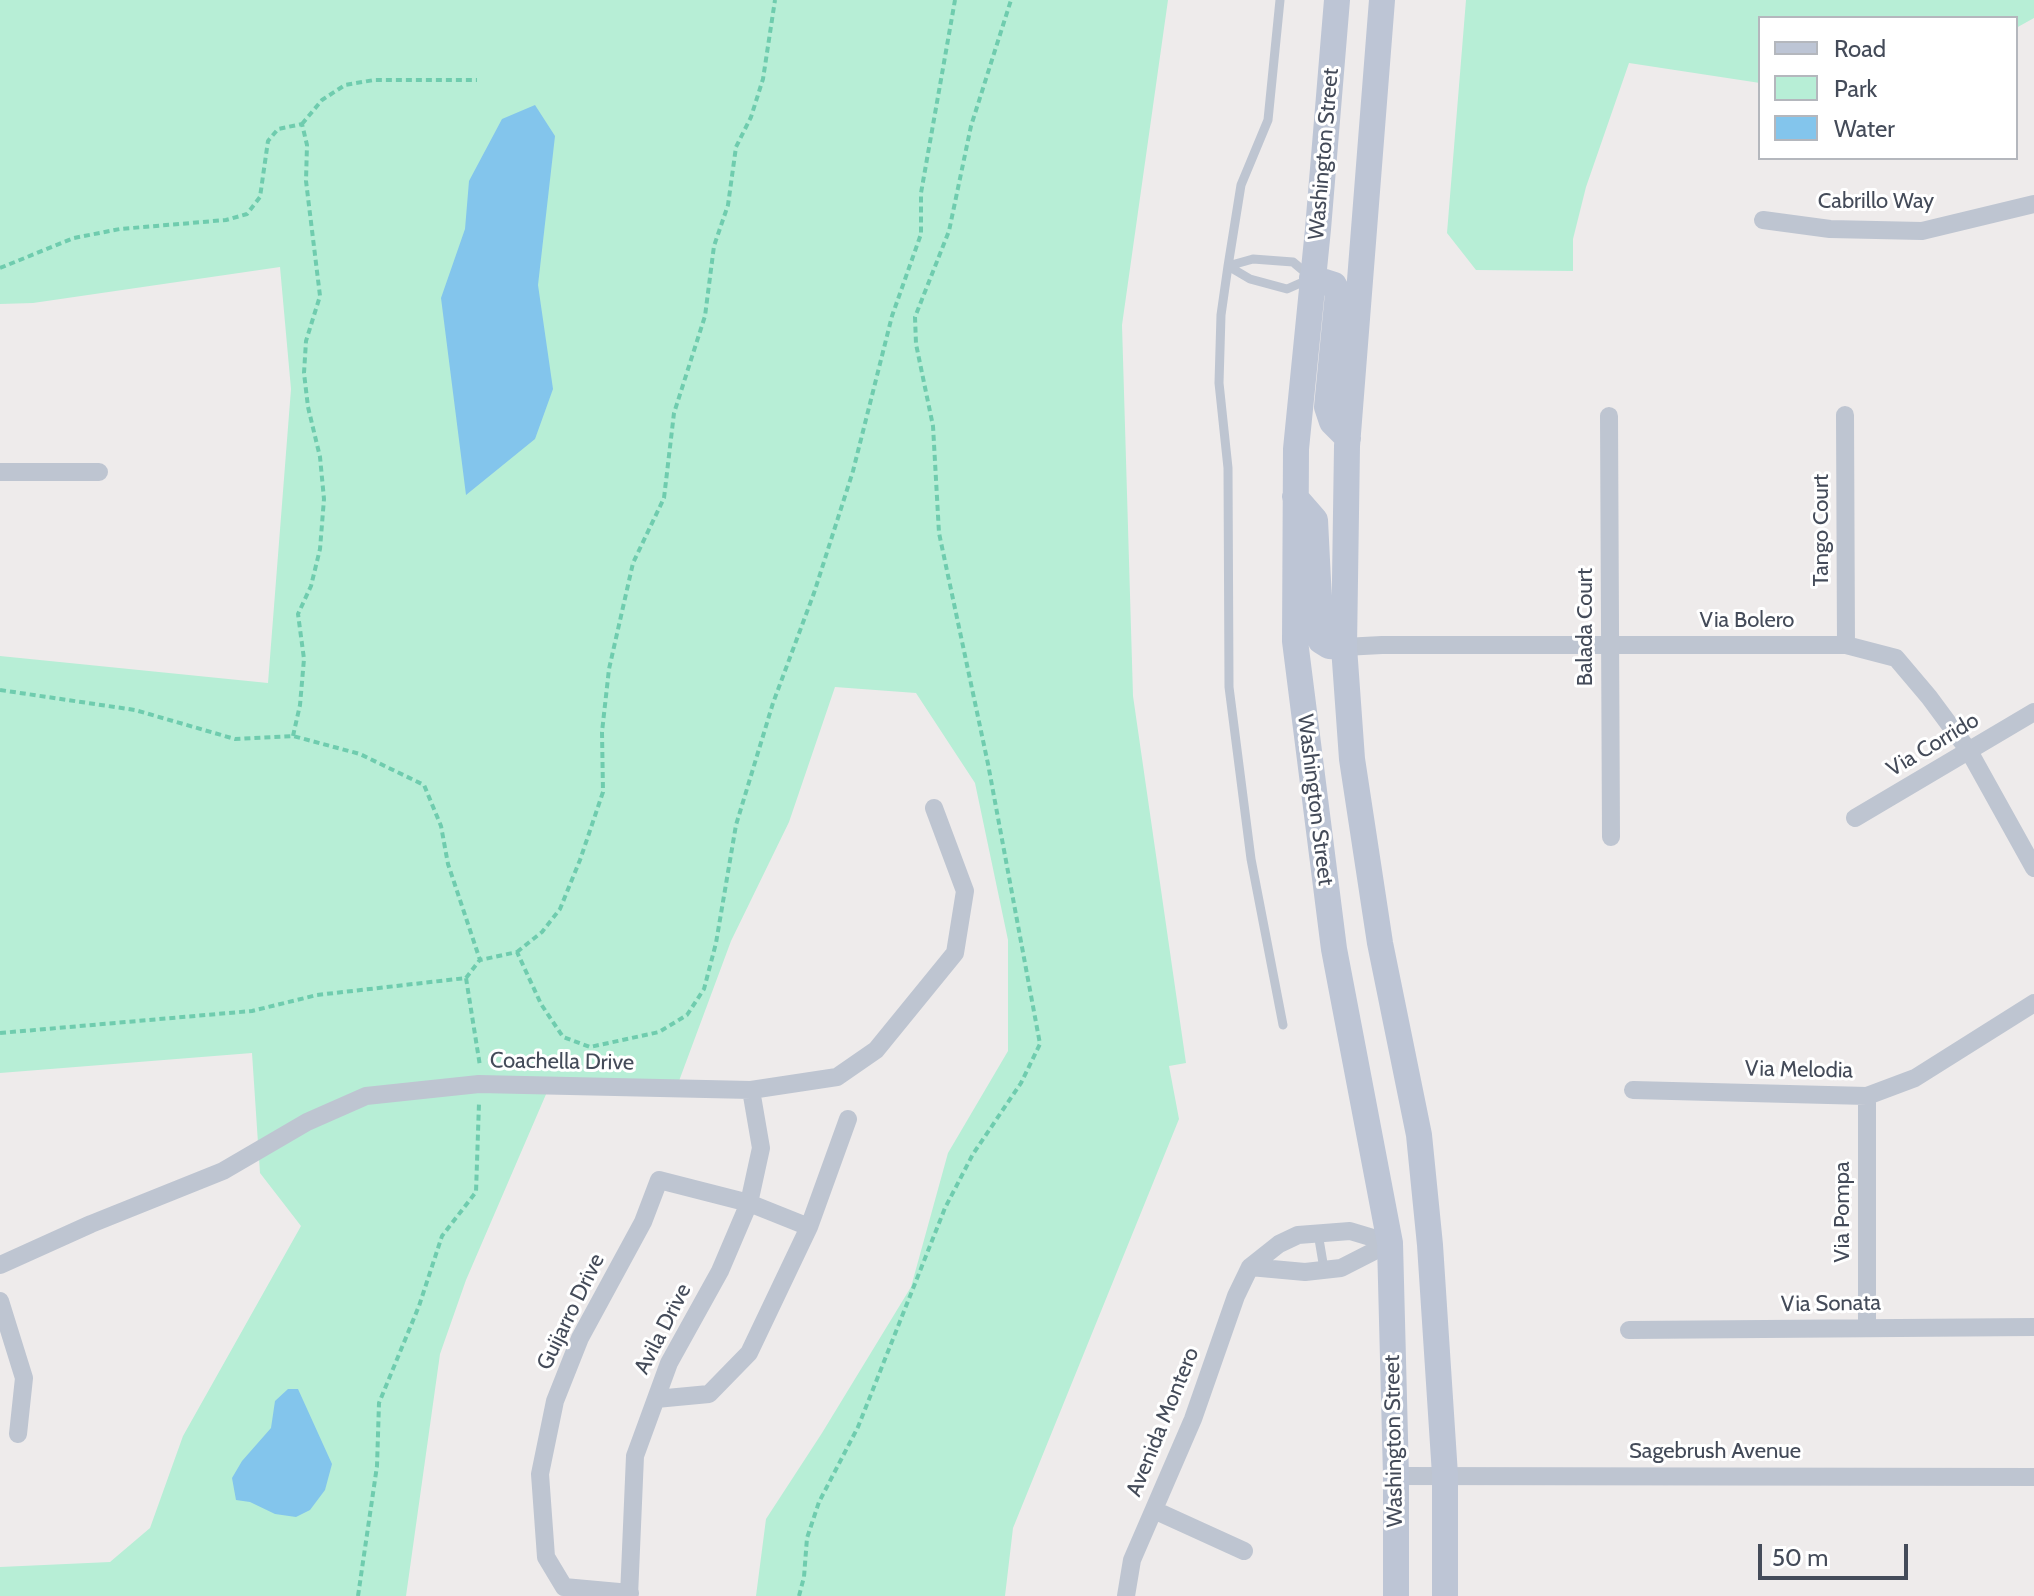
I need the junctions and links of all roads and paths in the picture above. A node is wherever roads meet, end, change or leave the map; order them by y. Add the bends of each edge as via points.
1 (775, 0) edge
2 (955, 0) edge
3 (1280, 0) edge
4 (1337, 0) edge
5 (1382, 0) edge
6 (477, 80) dead end
7 (302, 124) junction
8 (2034, 204) edge
9 (1763, 220) dead end
10 (1228, 266) junction
11 (0, 268) edge
12 (1312, 278) junction
13 (1845, 415) dead end
14 (1609, 416) dead end
15 (1348, 438) junction
16 (0, 472) edge
17 (99, 472) dead end
18 (1295, 497) junction
19 (1609, 645) junction
20 (1846, 645) junction
21 (1344, 647) junction
22 (0, 690) edge
23 (2034, 712) edge
24 (293, 736) junction
25 (1969, 751) junction
26 (934, 808) dead end
27 (1855, 818) dead end
28 (1611, 837) dead end
29 (2034, 868) edge
30 (517, 952) junction
31 (480, 960) junction
32 (466, 978) junction
33 (2034, 1003) edge
34 (1283, 1025) dead end
35 (0, 1033) edge
36 (479, 1084) junction
37 (751, 1090) junction
38 (1633, 1090) dead end
39 (1867, 1096) junction
40 (848, 1119) dead end
41 (749, 1203) junction
42 (809, 1227) junction
43 (1318, 1233) junction
44 (1390, 1243) junction
45 (0, 1265) edge
46 (1250, 1267) junction
47 (1324, 1269) junction
48 (0, 1301) edge
49 (1867, 1327) junction
50 (2034, 1327) edge
51 (1629, 1330) dead end
52 (656, 1399) junction
53 (18, 1434) dead end
54 (1445, 1475) junction
55 (1396, 1476) junction
56 (2034, 1477) edge
57 (1154, 1510) junction
58 (1244, 1551) dead end
59 (629, 1594) edge
60 (358, 1596) edge
61 (1126, 1596) edge
62 (1396, 1596) edge
63 (1445, 1596) edge

1 - 30 path via 763,79 736,147 705,316 674,413 664,498 633,563 609,669 603,792 560,909
2 - 30 path via 921,193 921,234 892,316 853,471 736,825 704,989 687,1015 659,1032 590,1047 563,1037
3 - 10 lane via 1268,120 1241,185
4 - 12 main road, Washington Street
5 - 15 main road, Washington Street
6 - 7 path via 345,85 322,100
7 - 11 path via 278,129 268,141 260,197 247,214 74,238
7 - 24 path via 320,296 306,341 304,373 324,499 320,549 298,614 304,659
8 - 9 street, Cabrillo Way via 1922,231 1830,229
10 - 12 lane via 1253,259 1293,262
10 - 12 lane via 1250,279 1287,289
10 - 34 lane via 1219,383 1228,468 1229,687 1251,859
12 - 15 main road via 1334,285 1338,293 1327,407 1332,422
12 - 18 main road, Washington Street
13 - 20 street, Tango Court
14 - 19 street, Balada Court
15 - 21 main road, Washington Street
16 - 17 street
18 - 21 main road via 1315,520 1321,641
18 - 44 main road, Washington Street via 1295,641 1332,934
19 - 20 street, Via Bolero
19 - 21 street, Via Bolero
19 - 28 street, Balada Court
20 - 25 street, Via Bolero via 1896,658
21 - 54 main road, Washington Street via 1352,759 1377,928 1419,1135
22 - 24 path via 135,710 235,739
23 - 25 street, Via Corrido
24 - 31 path via 360,754 424,785
25 - 27 street, Via Corrido
25 - 29 street, Via Bolero
26 - 37 street, Coachella Drive via 965,891 955,953 876,1050 837,1077
30 - 31 path
31 - 32 path
32 - 35 path via 317,995 252,1011
32 - 36 path
33 - 39 street, Via Melodia via 1915,1078
36 - 37 street, Coachella Drive
36 - 45 street, Coachella Drive via 366,1096 307,1122 223,1171
36 - 60 path via 476,1192 442,1236 379,1403 377,1466
37 - 41 street, Avila Drive via 761,1148
38 - 39 street, Via Melodia
39 - 49 street, Via Pompa
40 - 42 street
41 - 42 street
41 - 52 street, Avila Drive
41 - 59 street, Guijarro Drive via 659,1180 643,1222 580,1338 555,1401 540,1474 546,1557 564,1587
42 - 52 street via 749,1353 709,1394
43 - 44 street, Avenida Montero via 1350,1231
43 - 46 street, Avenida Montero via 1279,1244
43 - 47 lane
44 - 47 street via 1341,1268
44 - 55 main road, Washington Street
46 - 47 street
46 - 57 street, Avenida Montero
48 - 53 street via 24,1378
49 - 50 street, Via Sonata
49 - 51 street, Via Sonata
52 - 59 street, Avila Drive via 635,1456
54 - 55 street, Sagebrush Avenue
54 - 56 street, Sagebrush Avenue
54 - 63 main road, Washington Street
55 - 62 main road, Washington Street
57 - 58 street
57 - 61 street, Avenida Montero via 1132,1560

